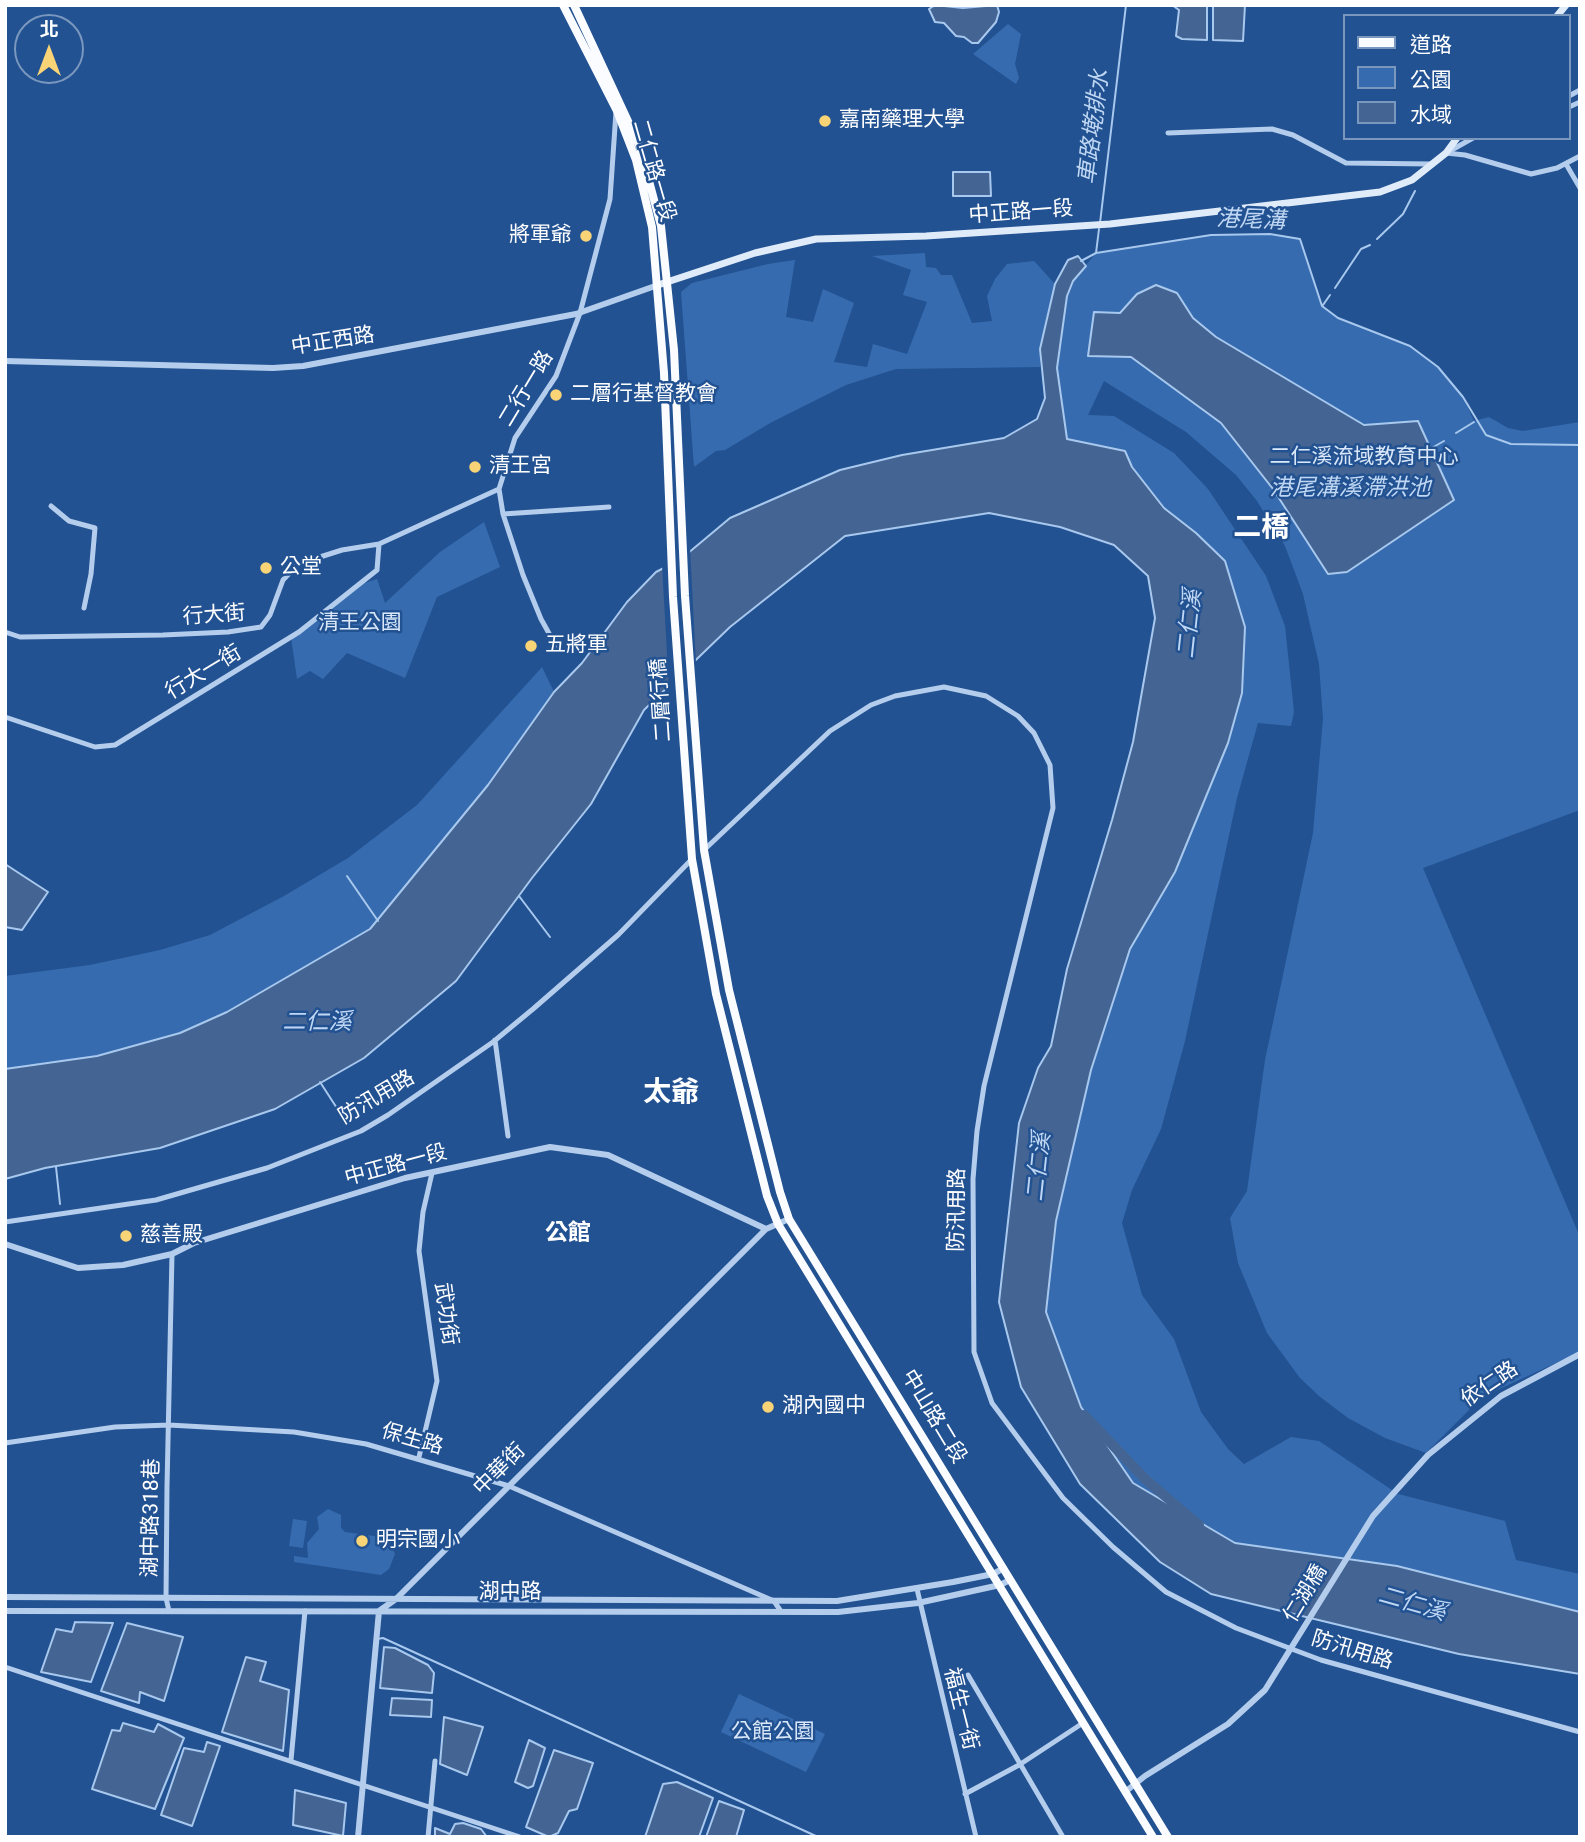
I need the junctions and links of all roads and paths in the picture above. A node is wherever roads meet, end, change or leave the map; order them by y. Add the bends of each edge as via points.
1 (563, 5) edge
2 (574, 5) edge
3 (619, 99) junction
4 (617, 111) junction
5 (1168, 133) dead end
6 (1456, 140) edge
7 (1469, 140) edge
8 (1446, 153) junction
9 (1580, 156) edge
10 (1432, 164) junction
11 (1566, 164) junction
12 (1580, 188) edge
13 (668, 281) junction
14 (658, 285) junction
15 (580, 313) junction
16 (5, 361) edge
17 (677, 401) joint
18 (666, 402) joint
19 (499, 489) junction
20 (51, 506) dead end
21 (609, 507) dead end
22 (503, 514) junction
23 (379, 544) junction
24 (84, 607) dead end
25 (5, 632) edge
26 (556, 646) dead end
27 (5, 716) edge
28 (704, 850) junction
29 (692, 859) junction
30 (729, 990) joint
31 (716, 994) joint
32 (495, 1040) junction
33 (508, 1136) dead end
34 (432, 1174) junction
35 (789, 1219) junction
36 (5, 1222) edge
37 (778, 1224) junction
38 (766, 1229) junction
39 (5, 1244) edge
40 (172, 1254) junction
41 (1580, 1354) edge
42 (169, 1425) junction
43 (5, 1443) edge
44 (1427, 1456) joint
45 (419, 1457) junction
46 (509, 1486) junction
47 (1004, 1568) junction
48 (993, 1574) junction
49 (1010, 1580) junction
50 (1000, 1585) junction
51 (916, 1589) junction
52 (5, 1597) edge
53 (166, 1598) junction
54 (396, 1599) junction
55 (774, 1601) junction
56 (918, 1603) junction
57 (779, 1610) junction
58 (5, 1611) edge
59 (170, 1611) junction
60 (305, 1611) junction
61 (379, 1611) junction
62 (5, 1667) edge
63 (968, 1675) dead end
64 (1083, 1723) junction
65 (1580, 1732) edge
66 (291, 1760) junction
67 (435, 1761) dead end
68 (1019, 1765) junction
69 (362, 1784) junction
70 (1137, 1785) junction
71 (1125, 1792) junction
72 (965, 1794) junction
73 (430, 1807) junction
74 (358, 1837) edge
75 (428, 1837) edge
76 (520, 1837) edge
77 (976, 1837) edge
78 (1063, 1837) edge
79 (1153, 1837) edge
80 (1168, 1837) edge

1 - 4 main road, 二仁路一段
2 - 3 main road, 二仁路一段
3 - 4 street, 二行一路
3 - 13 main road, 二仁路一段 via 655,196
4 - 14 main road, 二仁路一段 via 647,197
4 - 15 street, 二行一路 via 610,198
5 - 10 street via 1272,129 1346,163
6 - 8 main road, 中正路一段
7 - 8 street
8 - 10 main road, 中正路一段
8 - 11 street via 1531,174
9 - 11 street
10 - 13 main road, 中正路一段 via 1412,180 1380,192 1110,225 817,239 771,248
11 - 12 street
13 - 14 main road, 中正路一段
13 - 17 main road, 二仁路一段
14 - 15 street, 中正西路
14 - 18 main road, 二仁路一段
15 - 16 street, 中正西路 via 290,368
15 - 19 street, 二行一路 via 556,376 515,438
17 - 28 main road, 二層行橋 via 685,596
18 - 29 main road, 二層行橋 via 673,597
19 - 22 street, 二行一路
19 - 23 street, 行大街
20 - 24 street via 69,520 95,528
21 - 22 street
22 - 26 street, 二行一路 via 527,586
23 - 25 street, 行大街 via 298,564 279,587 261,627 247,631 20,637
23 - 27 street, 行大一街 via 377,570 299,632 114,745 95,747
28 - 30 main road, 二層行橋
28 - 65 street, 防汛用路 via 830,731 853,714 895,696 944,687 968,690 1002,703 1034,733 1050,765 1053,808 984,1086 973,1179 974,1352 992,1404 1063,1498 1166,1592 1236,1628 1321,1660
29 - 31 main road, 二層行橋
29 - 32 street, 防汛用路 via 618,935
30 - 35 main road, 中山路二段
31 - 37 main road, 中山路二段 via 752,1145
32 - 33 street
32 - 36 street, 防汛用路 via 388,1115 267,1168 156,1200
34 - 38 street, 中正路一段 via 527,1150 571,1148 624,1162
34 - 40 street, 中正路一段 via 360,1191
34 - 45 street, 武功街 via 419,1251 437,1381
35 - 37 street
35 - 47 main road, 中山路二段
37 - 38 street
37 - 48 main road, 中山路二段
38 - 46 street, 中華街
39 - 40 street, 中正路一段 via 53,1262 89,1269
40 - 42 street, 湖中路318巷
41 - 44 street, 依仁路 via 1501,1396
42 - 43 street, 保生路 via 116,1427
42 - 45 street, 保生路 via 301,1433
42 - 53 street, 湖中路318巷
44 - 70 street, 仁湖橋 via 1373,1516 1273,1681 1245,1712 1144,1776
45 - 46 street, 保生路
46 - 54 street, 中華街
46 - 55 street, 保生路
47 - 48 street, 湖中路
47 - 49 main road, 中山路二段
48 - 50 main road, 中山路二段
48 - 51 street, 湖中路
49 - 50 street, 湖中路
49 - 70 main road, 中山路二段
50 - 56 street, 湖中路
50 - 64 main road, 中山路二段
51 - 55 street, 湖中路 via 837,1601
51 - 56 street, 福生一街
52 - 53 street, 湖中路
53 - 54 street, 湖中路
53 - 59 street, 湖中路318巷
54 - 55 street, 湖中路
54 - 61 street, 中華街
55 - 57 street
56 - 57 street, 湖中路 via 838,1612
56 - 72 street, 福生一街
57 - 61 street, 湖中路
58 - 59 street, 湖中路
59 - 60 street, 湖中路
60 - 61 street, 湖中路
60 - 66 street
61 - 69 street
62 - 66 street
63 - 68 street
64 - 68 street
64 - 71 main road, 中山路二段
66 - 69 street
67 - 73 street
68 - 72 street
68 - 78 street
69 - 73 street
69 - 74 street
70 - 71 street, 仁湖橋
70 - 80 main road, 中山路二段
71 - 79 main road, 中山路二段
72 - 77 street, 福生一街
73 - 75 street
73 - 76 street

